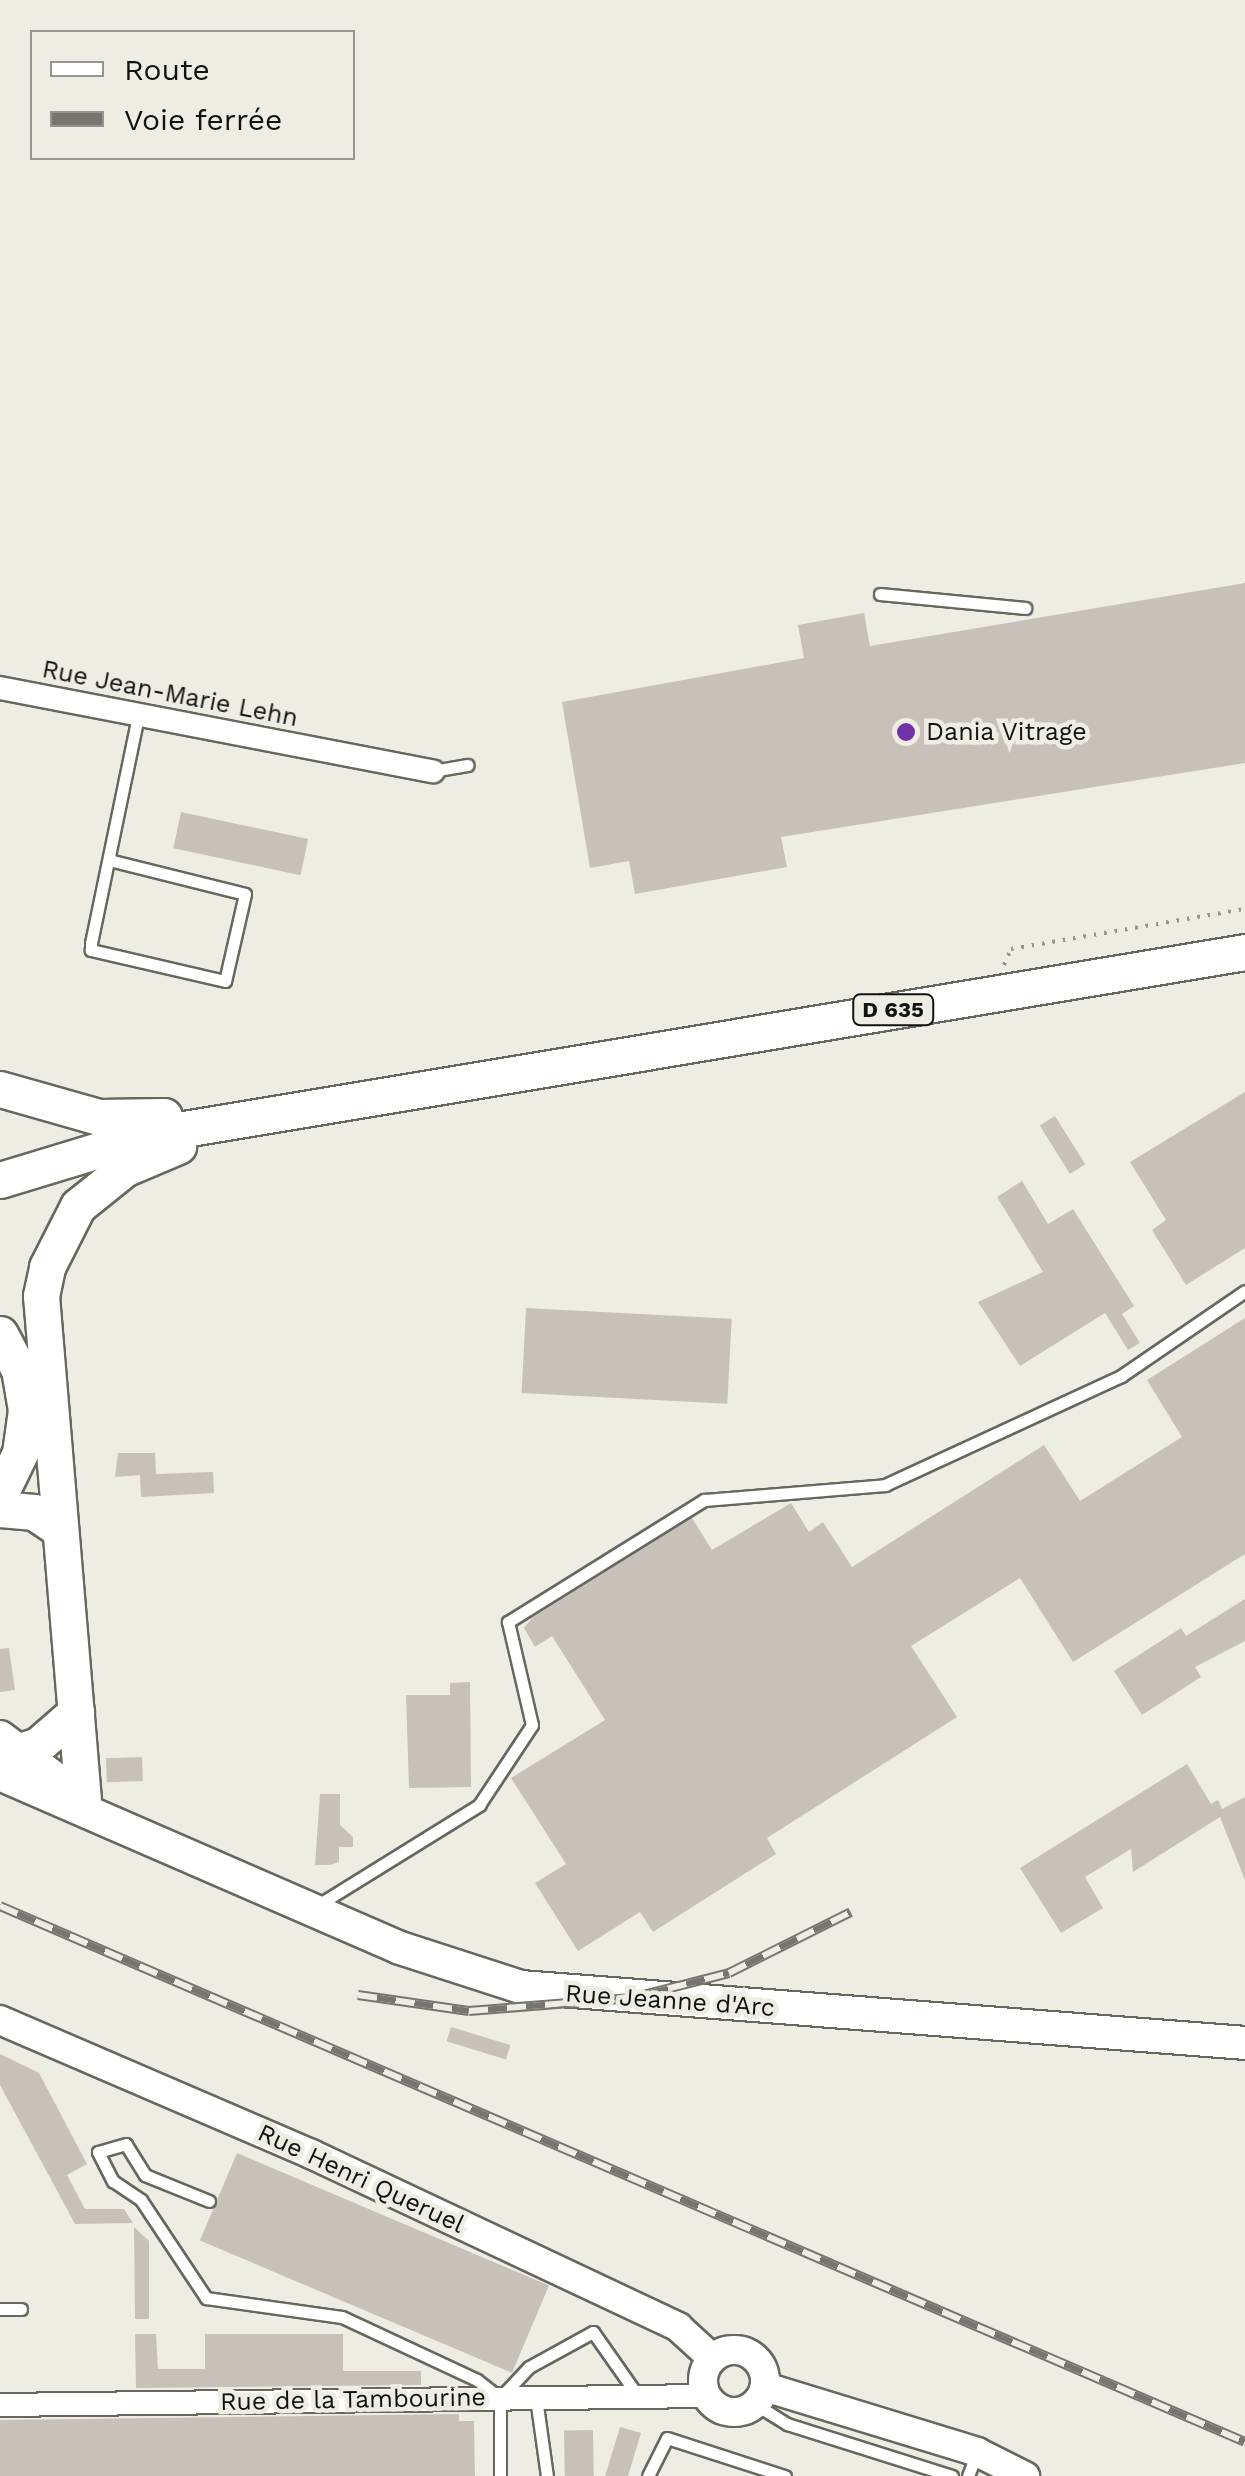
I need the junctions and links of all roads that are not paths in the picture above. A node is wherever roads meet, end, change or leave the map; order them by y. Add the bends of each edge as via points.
1 (880, 594) dead end
2 (1025, 608) dead end
3 (0, 688) edge
4 (138, 716) junction
5 (467, 764) dead end
6 (428, 772) joint
7 (109, 860) junction
8 (1245, 952) edge
9 (540, 1068) junction
10 (433, 1085) junction
11 (0, 1089) edge
12 (0, 1180) edge
13 (1245, 1291) edge
14 (0, 1334) edge
15 (0, 1494) edge
16 (0, 1509) edge
17 (59, 1529) junction
18 (76, 1712) junction
19 (5, 1756) edge
20 (83, 1800) junction
21 (126, 1828) junction
22 (310, 1910) junction
23 (0, 2020) edge
24 (1245, 2042) edge
25 (209, 2201) dead end
26 (0, 2309) edge
27 (21, 2309) dead end
28 (712, 2358) junction
29 (760, 2395) junction
30 (638, 2396) junction
31 (706, 2396) junction
32 (500, 2398) junction
33 (536, 2398) junction
34 (0, 2404) edge
35 (973, 2464) edge
36 (500, 2476) edge
37 (548, 2476) edge
38 (648, 2476) edge
39 (785, 2476) edge
40 (952, 2476) edge
41 (1024, 2476) edge

1 - 2 lane
3 - 4 street, Rue Jean-Marie Lehn
4 - 6 street, Rue Jean-Marie Lehn
4 - 7 lane
5 - 6 lane
7 - 7 lane via 92,950 224,981 245,894
8 - 9 main road, D 635
9 - 10 main road, D 635
9 - 17 main road via 179,1146 99,1186 60,1236 41,1296
10 - 11 main road via 134,1118 66,1112
10 - 12 main road, D 635 via 148,1135
13 - 22 lane via 1121,1376 885,1485 704,1500 508,1622 532,1725 480,1805
14 - 15 main road via 19,1369 26,1410 20,1453
16 - 17 main road via 34,1512
17 - 18 main road
18 - 19 main road
18 - 20 main road
19 - 20 main road, Rue Jeanne d'Arc
19 - 21 main road, Rue Jeanne d'Arc
20 - 21 main road, Rue Jeanne d'Arc
21 - 22 main road, Rue Jeanne d'Arc
22 - 24 main road, Rue Jeanne d'Arc via 441,1964 562,1993
23 - 28 street, Rue Henri Queruel via 310,2154 678,2327
25 - 32 lane via 145,2175 126,2144 98,2152 114,2181 141,2200 206,2298 342,2317 477,2380
26 - 27 lane
28 - 29 street via 730,2350 748,2353 762,2368
28 - 31 street via 702,2376
29 - 31 street via 728,2412
29 - 35 street
29 - 40 lane via 787,2424
30 - 31 street, Rue de la Tambourine
30 - 32 lane via 593,2332 530,2368
30 - 33 street, Rue de la Tambourine
32 - 33 street, Rue de la Tambourine
32 - 34 street, Rue de la Tambourine
32 - 36 lane
33 - 37 lane
35 - 41 street
38 - 39 lane via 666,2438

